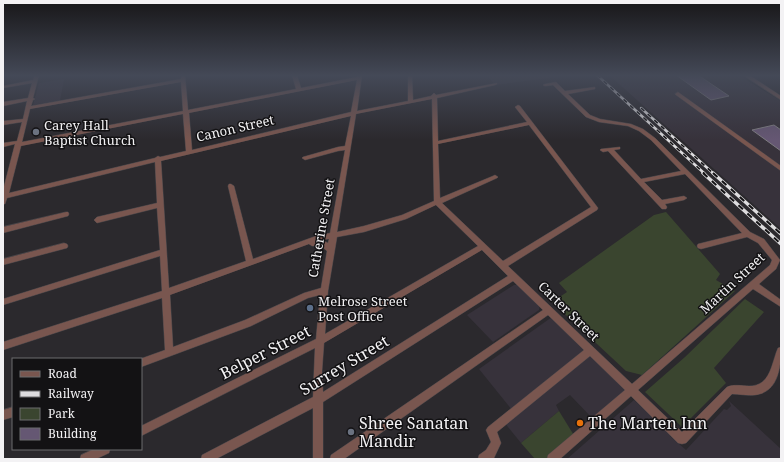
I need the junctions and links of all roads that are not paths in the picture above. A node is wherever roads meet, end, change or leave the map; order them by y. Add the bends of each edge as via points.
1 (88, 97) edge
2 (185, 97) edge
3 (266, 97) edge
4 (357, 97) edge
5 (410, 97) edge
6 (427, 97) edge
7 (434, 97) edge
8 (568, 97) edge
9 (682, 97) edge
10 (32, 99) joint
11 (410, 100) junction
12 (3, 104) edge
13 (518, 107) dead end
14 (29, 108) junction
15 (186, 112) junction
16 (355, 112) junction
17 (25, 120) junction
18 (3, 123) edge
19 (530, 123) junction
20 (435, 143) junction
21 (18, 144) junction
22 (3, 145) edge
23 (348, 148) junction
24 (618, 148) dead end
25 (189, 151) junction
26 (158, 158) junction
27 (305, 158) dead end
28 (781, 168) edge
29 (686, 172) junction
30 (495, 177) dead end
31 (640, 181) junction
32 (231, 186) dead end
33 (684, 198) dead end
34 (4, 200) edge
35 (437, 202) junction
36 (160, 205) junction
37 (66, 214) dead end
38 (97, 220) dead end
39 (3, 230) edge
40 (748, 234) junction
41 (332, 236) junction
42 (308, 243) junction
43 (64, 246) dead end
44 (483, 246) junction
45 (701, 246) dead end
46 (330, 250) junction
47 (163, 252) junction
48 (3, 262) edge
49 (250, 263) junction
50 (503, 265) junction
51 (514, 276) junction
52 (753, 284) junction
53 (324, 291) junction
54 (166, 293) junction
55 (3, 302) edge
56 (781, 304) edge
57 (549, 310) junction
58 (320, 341) junction
59 (3, 346) edge
60 (590, 351) junction
61 (781, 351) edge
62 (169, 352) junction
63 (142, 363) edge
64 (632, 390) junction
65 (318, 400) junction
66 (142, 431) edge
67 (103, 450) edge
68 (85, 459) edge
69 (206, 459) edge
70 (318, 459) edge
71 (335, 459) edge
72 (483, 459) edge
73 (552, 459) edge

1 - 14 street
2 - 15 street
3 - 15 street
4 - 16 street, Catherine Street
5 - 11 street
6 - 11 street, Canon Street
7 - 20 street
8 - 29 street, Martin Street via 588,120 624,123 641,130
9 - 28 street
10 - 12 street
10 - 14 street
11 - 16 street, Canon Street
13 - 19 street
14 - 17 street
15 - 21 street
15 - 25 street
16 - 23 street, Catherine Street
16 - 25 street, Canon Street
17 - 18 street
17 - 21 street
19 - 20 street
19 - 50 street via 595,208
20 - 35 street
21 - 22 street
21 - 34 street
23 - 27 street
23 - 41 street, Catherine Street
24 - 31 street via 606,150
25 - 26 street, Canon Street
26 - 34 street, Canon Street
26 - 36 street
29 - 31 street
29 - 40 street, Martin Street
30 - 35 street
31 - 33 street via 662,205
32 - 49 street
35 - 41 street via 381,225
35 - 44 street, Carter Street
36 - 38 street
36 - 47 street
37 - 39 street
40 - 45 street
40 - 52 street, Martin Street via 761,241 776,260
41 - 42 street
41 - 46 street, Catherine Street
42 - 46 street via 322,242
42 - 49 street
43 - 48 street
44 - 50 street, Carter Street
44 - 58 street, Belper Street
46 - 53 street, Catherine Street
47 - 54 street
47 - 55 street
49 - 54 street
50 - 51 street, Carter Street
51 - 57 street, Carter Street
51 - 65 street, Surrey Street
52 - 56 street
52 - 64 street, Martin Street
53 - 58 street, Catherine Street
53 - 62 street via 307,295 248,323
54 - 59 street
54 - 62 street
57 - 60 street, Carter Street
57 - 71 street
58 - 65 street, Catherine Street
58 - 66 street, Belper Street
60 - 64 street, Carter Street
60 - 72 street via 491,430 496,443 490,454
61 - 64 street, Carter Street via 765,388 730,390 682,439
62 - 63 street
64 - 73 street, Martin Street
65 - 69 street, Surrey Street
65 - 70 street, Catherine Street
67 - 68 street

